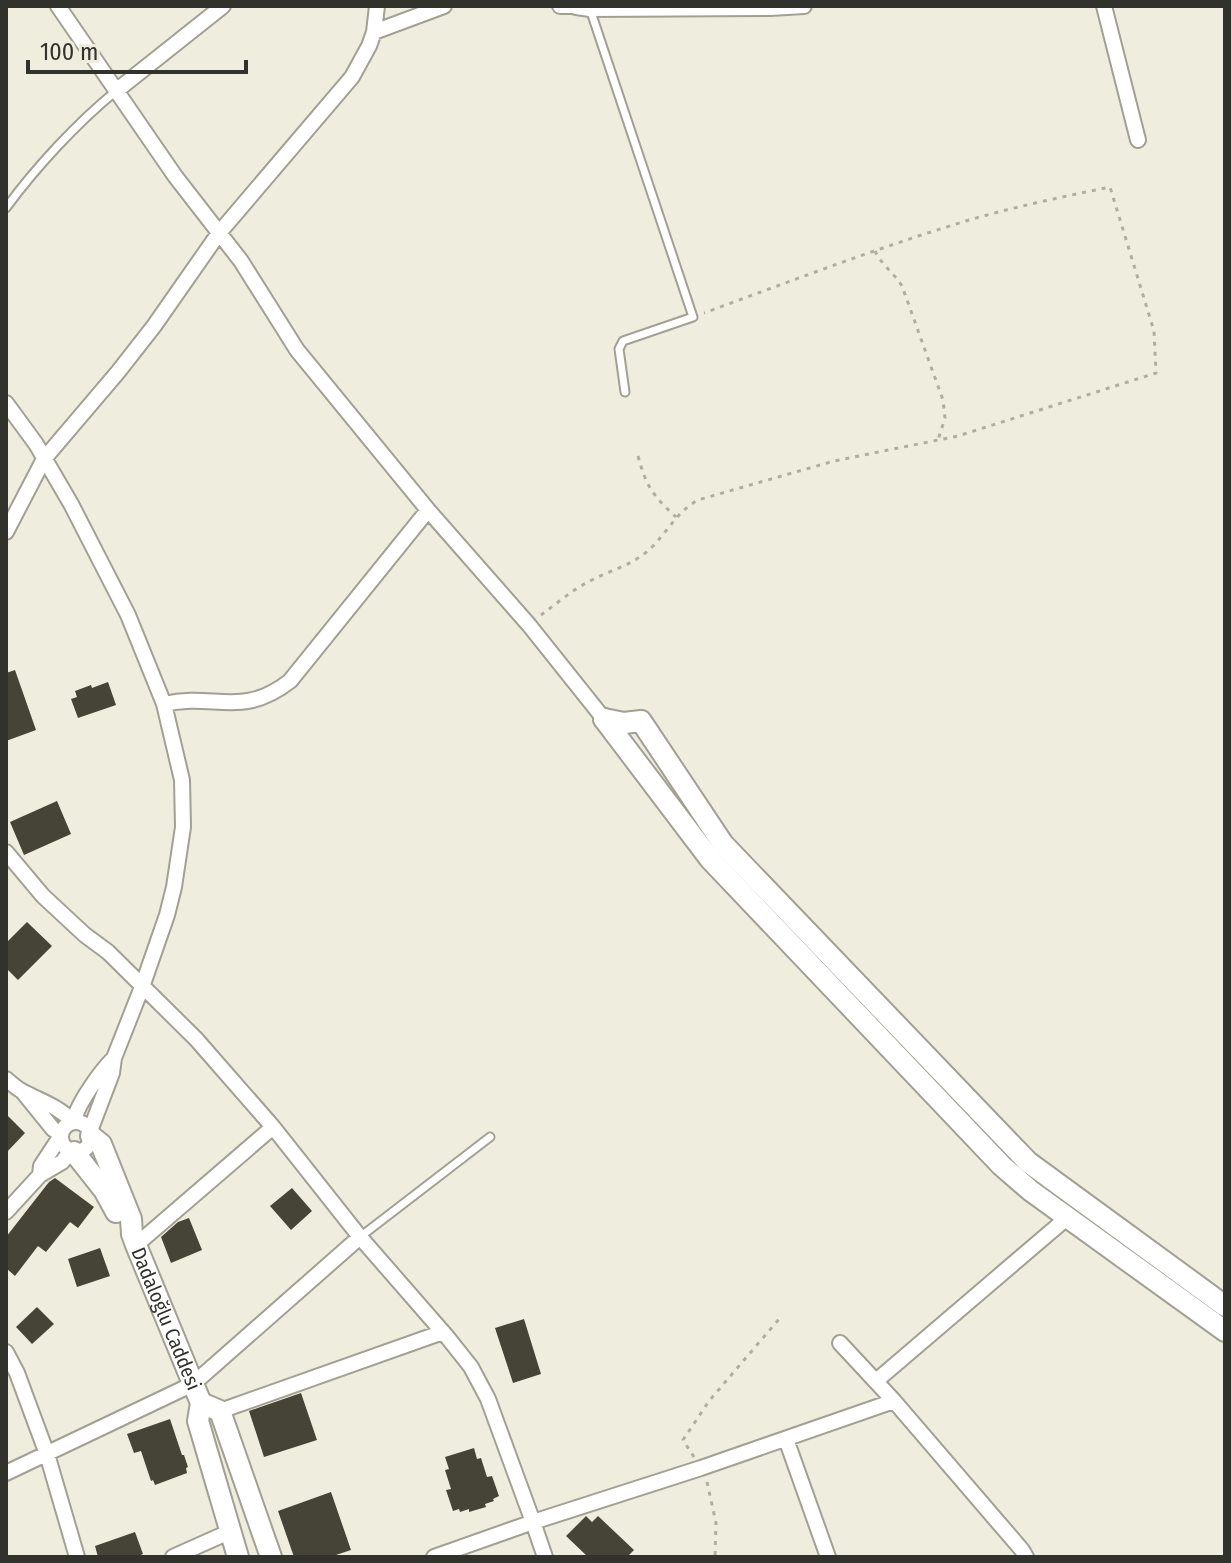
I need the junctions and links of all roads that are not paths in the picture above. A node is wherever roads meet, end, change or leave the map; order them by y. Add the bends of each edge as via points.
1 (58, 6) edge
2 (223, 6) edge
3 (377, 6) edge
4 (444, 6) edge
5 (560, 6) edge
6 (804, 6) edge
7 (1104, 6) edge
8 (580, 7) edge
9 (374, 32) junction
10 (116, 91) junction
11 (1138, 140) dead end
12 (6, 208) edge
13 (219, 233) junction
14 (625, 392) dead end
15 (7, 406) edge
16 (44, 459) junction
17 (428, 510) junction
18 (6, 532) edge
19 (164, 704) junction
20 (604, 719) junction
21 (6, 852) edge
22 (142, 987) junction
23 (114, 1058) junction
24 (6, 1079) edge
25 (23, 1092) junction
26 (73, 1121) junction
27 (273, 1127) junction
28 (91, 1133) junction
29 (490, 1137) dead end
30 (66, 1144) junction
31 (6, 1212) edge
32 (1068, 1217) junction
33 (360, 1237) junction
34 (134, 1240) junction
35 (1225, 1306) edge
36 (1225, 1331) edge
37 (443, 1332) junction
38 (840, 1343) dead end
39 (6, 1352) edge
40 (876, 1381) junction
41 (193, 1384) junction
42 (894, 1401) junction
43 (211, 1407) junction
44 (786, 1439) junction
45 (47, 1454) junction
46 (6, 1473) edge
47 (533, 1522) junction
48 (229, 1532) junction
49 (77, 1557) edge
50 (173, 1557) edge
51 (238, 1557) edge
52 (271, 1557) edge
53 (434, 1557) edge
54 (545, 1557) edge
55 (828, 1557) edge
56 (1026, 1557) edge

1 - 10 street
2 - 10 street
3 - 9 street
4 - 9 street
5 - 8 street
6 - 8 street
7 - 11 street
8 - 14 lane via 693,317 623,341 619,349
9 - 13 street via 352,77
10 - 12 lane
10 - 13 street
13 - 16 street via 127,360
13 - 17 street via 297,350
15 - 16 street
16 - 18 street
16 - 19 street via 128,615
17 - 19 street via 282,687 241,704
17 - 20 street
19 - 22 street via 182,780 183,827 170,901
20 - 32 street via 710,859 1002,1166
20 - 35 street via 641,721 723,844 1028,1162
21 - 22 street via 43,896
22 - 23 street
22 - 27 street
23 - 26 street
23 - 28 street
24 - 25 street
25 - 26 street
25 - 30 street
26 - 28 street
26 - 30 street via 63,1127
27 - 33 street
27 - 34 street
28 - 30 street via 88,1146 79,1152
28 - 34 street, Dadaloğlu Caddesi via 101,1144
29 - 33 lane
30 - 31 street via 41,1166 40,1175
30 - 34 street, Dadaloğlu Caddesi via 104,1190
32 - 36 street
32 - 40 street
33 - 37 street
33 - 41 street
34 - 41 street, Dadaloğlu Caddesi
37 - 43 street
37 - 47 street via 488,1399
38 - 40 street
39 - 45 street
40 - 42 street
41 - 43 street, Dadaloğlu Caddesi
41 - 45 street
42 - 44 street
42 - 56 street
43 - 48 street, Dadaloğlu Caddesi via 198,1421
43 - 52 street, Dadaloğlu Caddesi
44 - 47 street
44 - 55 street
45 - 46 street
45 - 49 street
47 - 53 street
47 - 54 street
48 - 50 street
48 - 51 street, Dadaloğlu Caddesi

